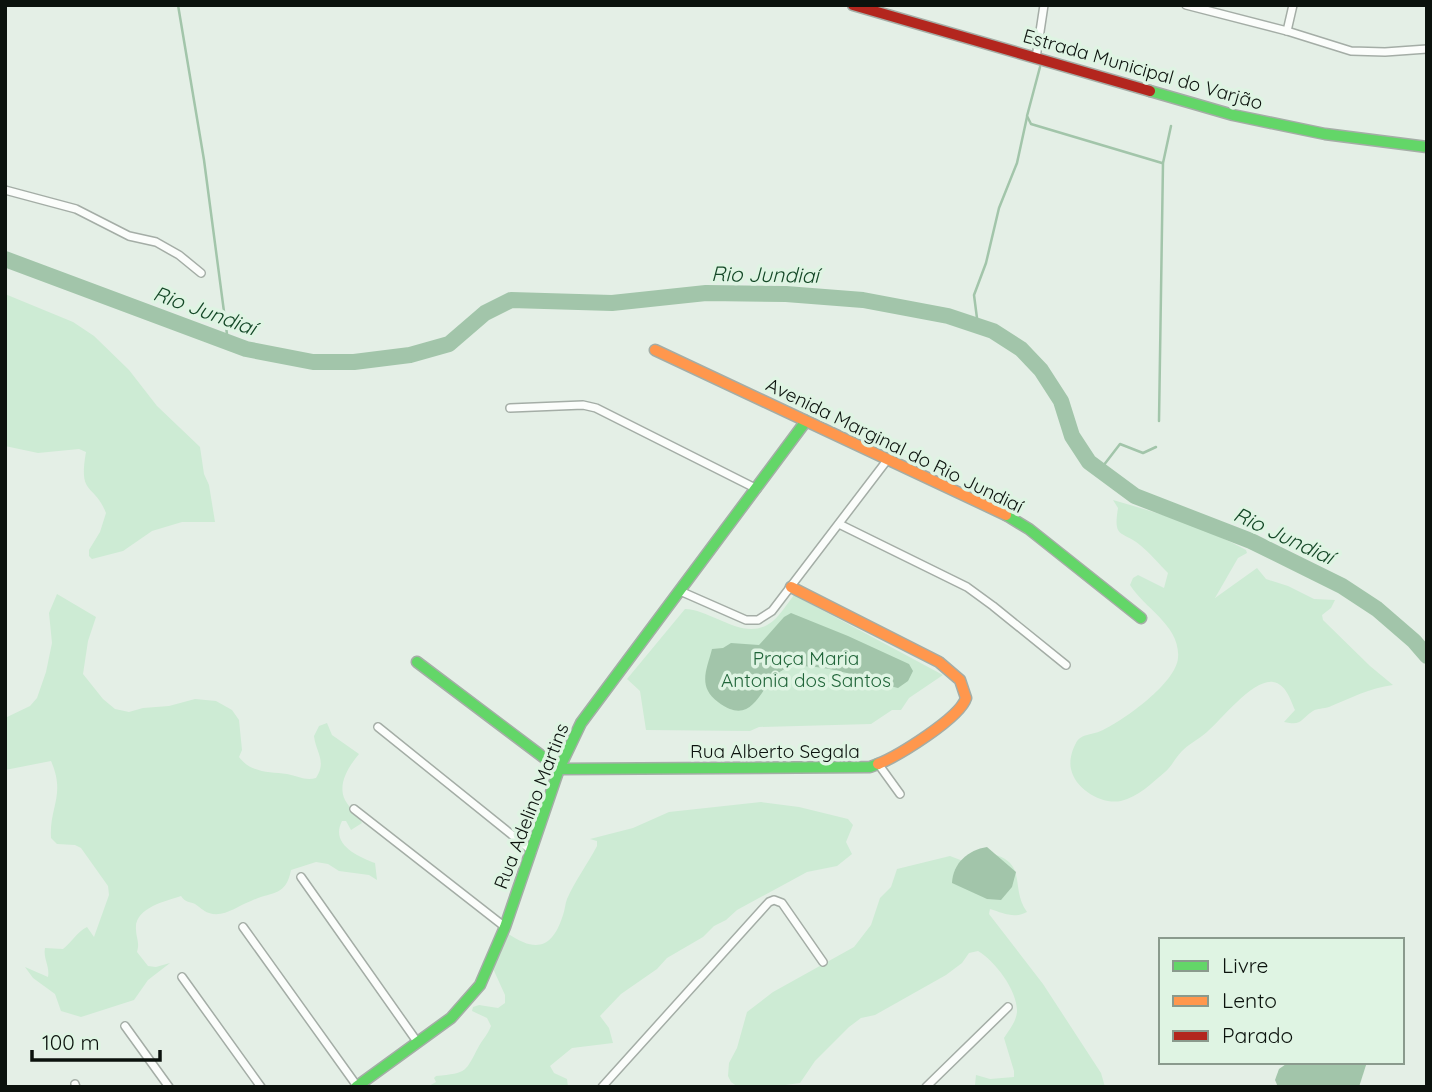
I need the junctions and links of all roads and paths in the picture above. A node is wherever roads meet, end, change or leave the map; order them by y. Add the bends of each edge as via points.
1 (853, 5) edge
2 (1044, 5) edge
3 (1186, 5) edge
4 (1293, 5) edge
5 (1287, 31) junction
6 (1427, 49) edge
7 (1036, 58) junction
8 (1427, 147) edge
9 (5, 190) edge
10 (201, 273) dead end
11 (655, 350) dead end
12 (510, 408) dead end
13 (806, 421) junction
14 (888, 459) junction
15 (757, 489) junction
16 (839, 524) junction
17 (791, 587) junction
18 (680, 591) junction
19 (1141, 618) dead end
20 (417, 662) dead end
21 (1066, 665) dead end
22 (378, 727) dead end
23 (879, 765) junction
24 (559, 769) junction
25 (900, 794) dead end
26 (355, 809) dead end
27 (532, 851) junction
28 (302, 877) dead end
29 (243, 927) dead end
30 (505, 927) junction
31 (824, 962) dead end
32 (182, 977) dead end
33 (1008, 1007) dead end
34 (125, 1027) dead end
35 (418, 1043) junction
36 (169, 1087) edge
37 (261, 1087) edge
38 (357, 1087) edge
39 (602, 1087) edge
40 (926, 1087) edge

1 - 7 street, Estrada Municipal do Varjão
2 - 7 street
3 - 5 street
4 - 5 street
5 - 6 street via 1351,51
7 - 8 street, Estrada Municipal do Varjão via 1233,115 1325,134
9 - 10 street via 76,209 129,236 156,242
11 - 13 street, Avenida Marginal do Rio Jundiaí
12 - 15 street via 596,408
13 - 14 street, Avenida Marginal do Rio Jundiaí
13 - 15 street, Rua Adelino Martins
14 - 16 street
14 - 19 street, Avenida Marginal do Rio Jundiaí via 1004,514
15 - 18 street, Rua Adelino Martins
16 - 17 street
16 - 21 street via 967,587
17 - 18 street via 772,611 746,621
17 - 23 street, Rua Alberto Segala via 939,663 960,679 966,698 960,709
18 - 24 street, Rua Adelino Martins via 588,710
20 - 24 street
22 - 27 street
23 - 24 street, Rua Alberto Segala via 847,769
23 - 25 street
24 - 27 street, Rua Adelino Martins
26 - 30 street
27 - 30 street, Rua Adelino Martins
28 - 35 street
29 - 38 street
30 - 35 street, Rua Adelino Martins via 480,985 451,1018
31 - 39 street via 782,903 769,902
32 - 37 street
33 - 40 street
34 - 36 street
35 - 38 street, Rua Adelino Martins

